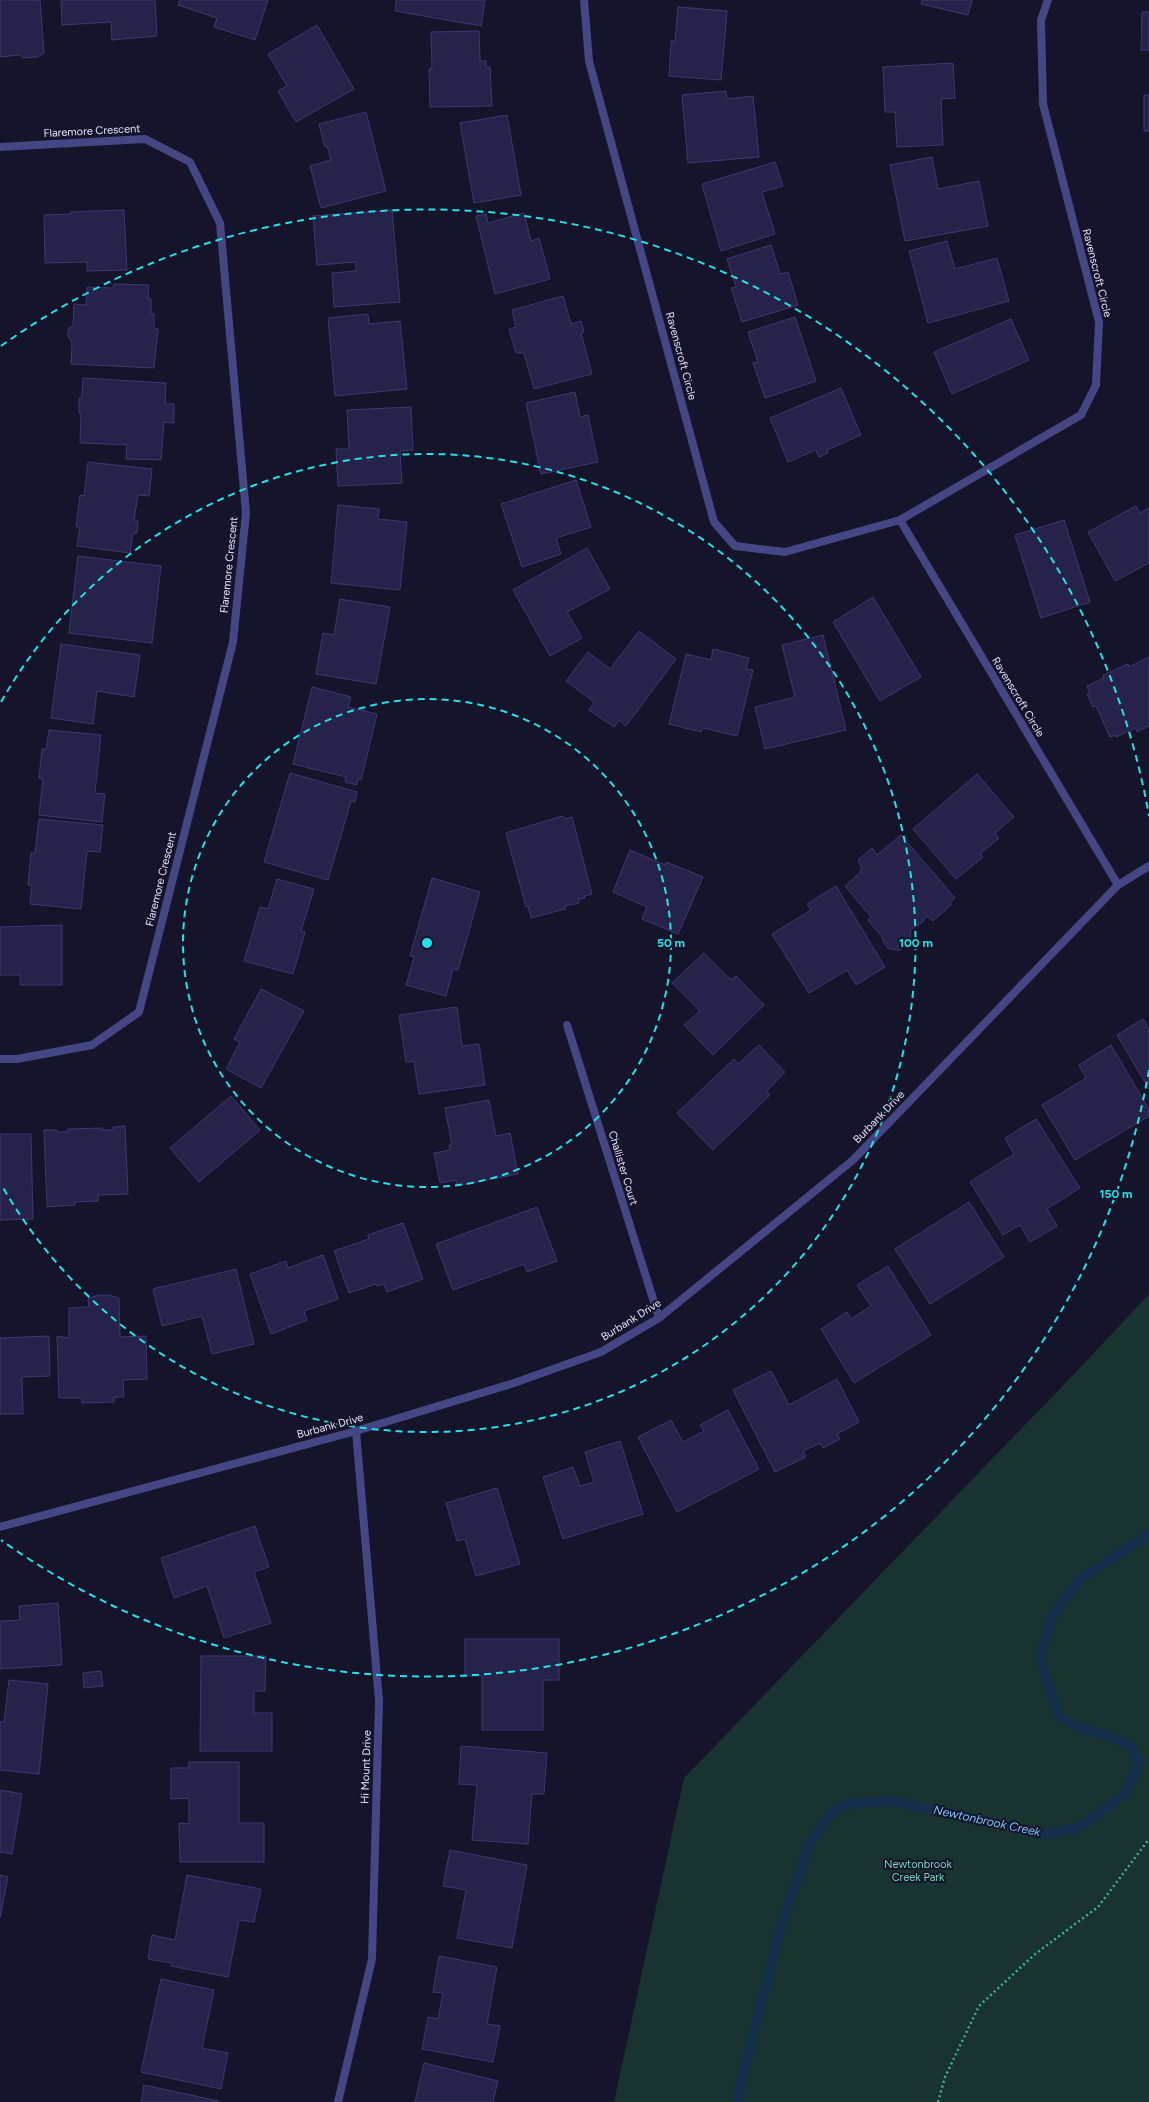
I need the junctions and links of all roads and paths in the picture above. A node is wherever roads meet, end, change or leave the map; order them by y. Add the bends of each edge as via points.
1 (584, 0) edge
2 (1048, 0) edge
3 (0, 147) edge
4 (900, 520) junction
5 (1149, 866) edge
6 (1118, 885) junction
7 (567, 1025) dead end
8 (0, 1059) edge
9 (659, 1318) junction
10 (356, 1431) junction
11 (0, 1526) edge
12 (1149, 1839) edge
13 (338, 2102) edge
14 (938, 2102) edge

1 - 4 street, Ravenscroft Circle via 589,61 714,522 735,546 785,552
2 - 4 street, Ravenscroft Circle via 1041,20 1043,104 1099,322 1096,385 1081,415
3 - 8 street, Flaremore Crescent via 145,139 190,162 220,223 246,513 233,642 139,1012 92,1045 16,1059
4 - 6 street, Ravenscroft Circle
5 - 6 street, Burbank Drive
6 - 9 street, Burbank Drive via 853,1160
7 - 9 street, Challister Court
9 - 10 street, Burbank Drive via 601,1352 514,1383
10 - 11 street, Burbank Drive
10 - 13 street, Hi Mount Drive via 379,1709 372,1959
12 - 14 path via 1098,1907 1034,1955 978,2006 944,2077

